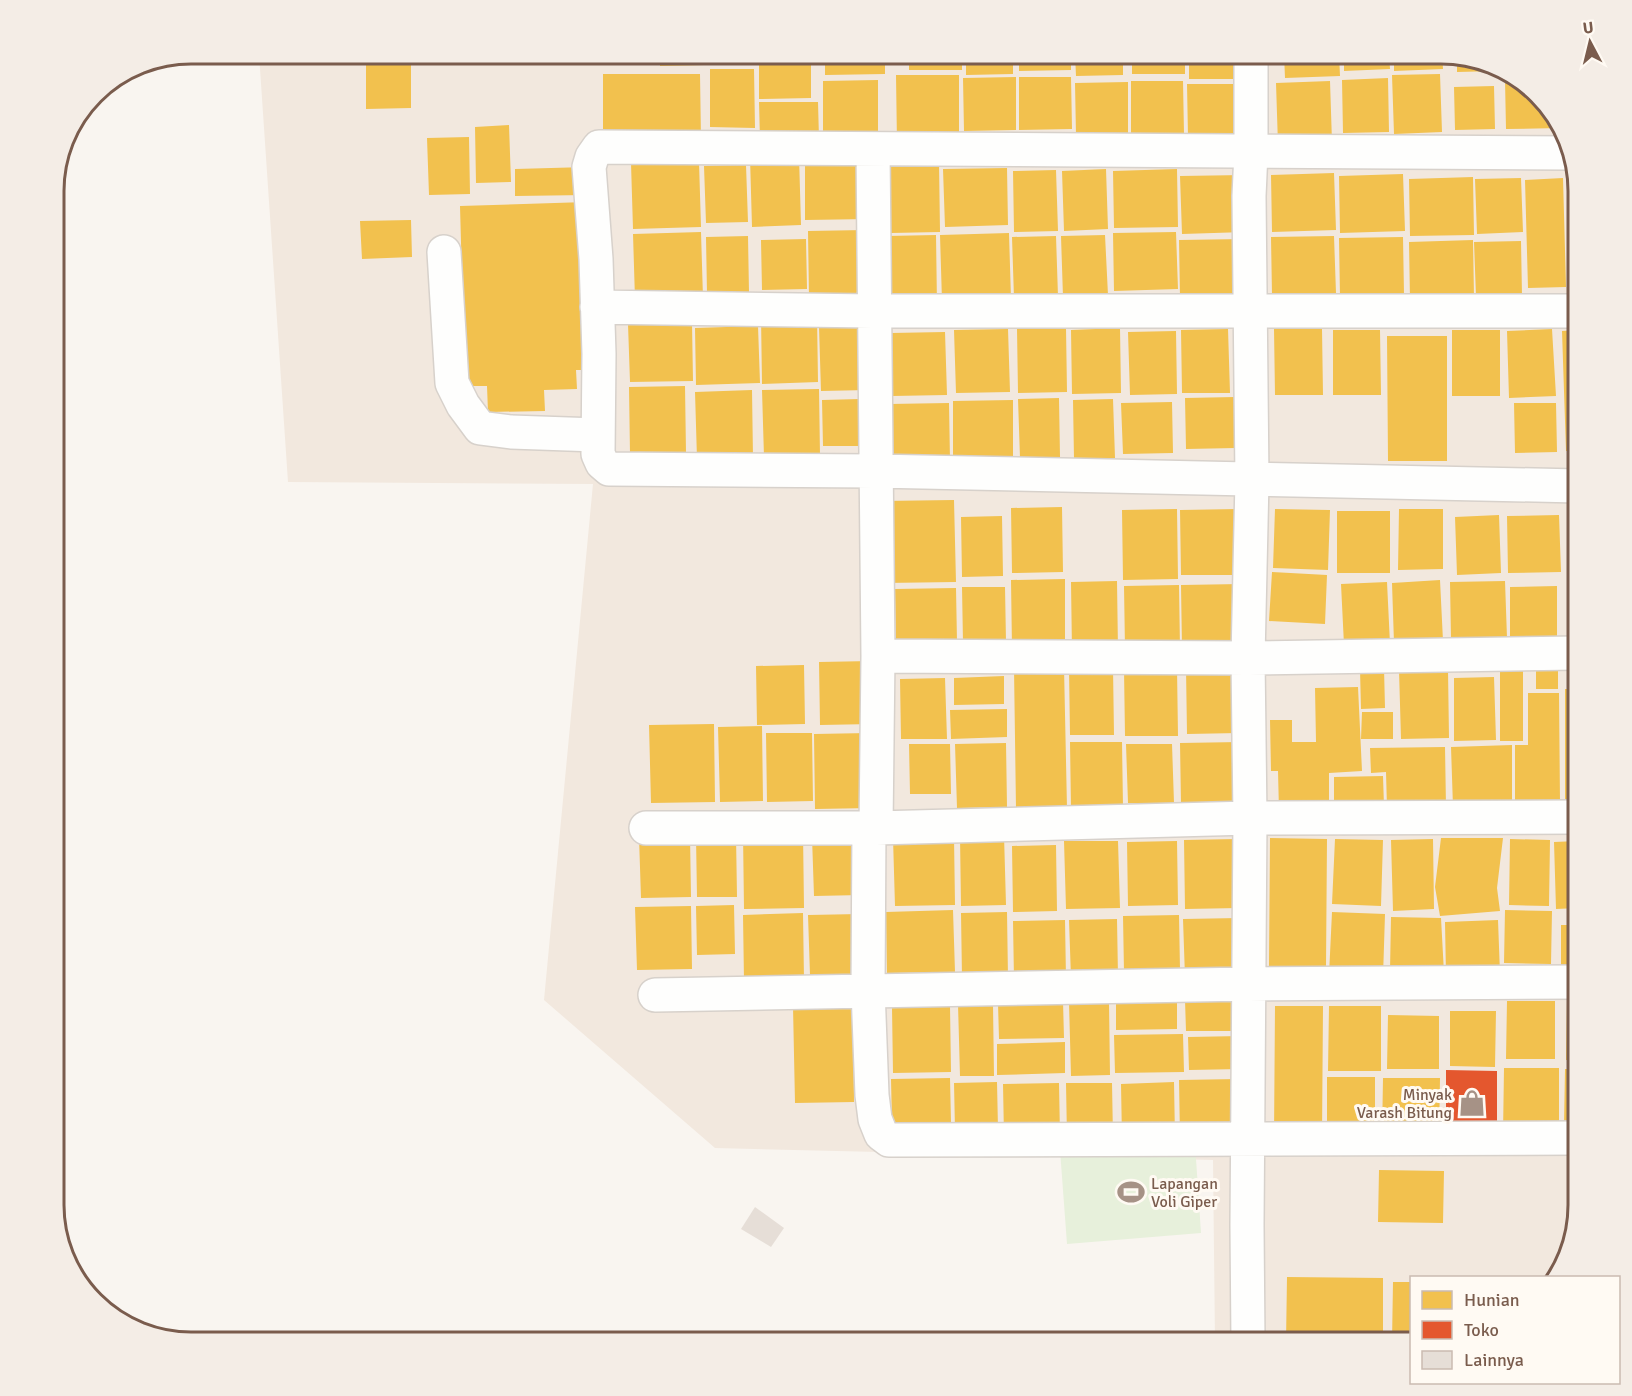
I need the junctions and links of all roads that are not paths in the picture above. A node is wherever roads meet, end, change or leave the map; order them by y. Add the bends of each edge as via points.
1 (1251, 64) edge
2 (873, 149) junction
3 (1251, 152) junction
4 (1562, 153) edge
5 (444, 252) dead end
6 (597, 307) junction
7 (873, 311) junction
8 (1251, 311) junction
9 (1568, 311) edge
10 (597, 435) junction
11 (874, 471) junction
12 (1252, 480) junction
13 (1568, 486) edge
14 (1568, 653) edge
15 (878, 656) junction
16 (1248, 658) junction
17 (1250, 818) junction
18 (1568, 818) edge
19 (646, 828) dead end
20 (872, 828) junction
21 (1568, 982) edge
22 (1248, 984) junction
23 (868, 990) junction
24 (655, 995) dead end
25 (1568, 1138) edge
26 (1248, 1139) junction
27 (1248, 1332) edge

1 - 3 street
2 - 3 street
2 - 6 street via 599,147 589,167
2 - 7 street
3 - 4 street
3 - 8 street
5 - 10 street via 452,384 480,428
6 - 7 street
6 - 10 street
7 - 8 street
7 - 11 street
8 - 9 street
8 - 12 street
10 - 11 street via 598,454 609,469
11 - 12 street
11 - 15 street
12 - 13 street
12 - 16 street
14 - 16 street
15 - 16 street
15 - 20 street
16 - 17 street
17 - 18 street
17 - 20 street
17 - 22 street
19 - 20 street
20 - 23 street
21 - 22 street
22 - 23 street
22 - 26 street
23 - 24 street
23 - 26 street via 875,1119 881,1134 889,1140
25 - 26 street
26 - 27 street

